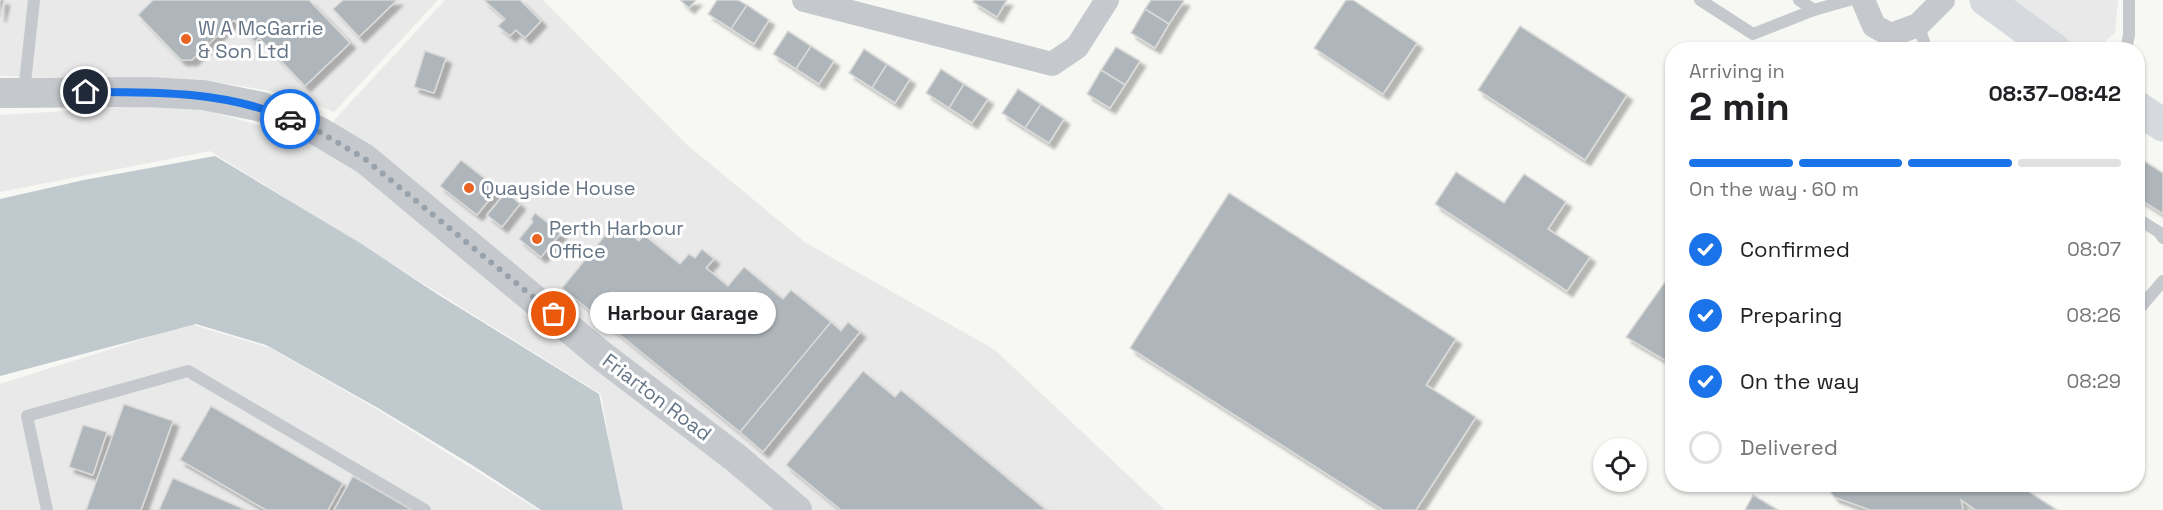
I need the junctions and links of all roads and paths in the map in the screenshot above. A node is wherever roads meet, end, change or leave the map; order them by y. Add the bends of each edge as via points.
1 (34, 0) edge
2 (804, 0) edge
3 (1107, 0) edge
4 (1700, 0) edge
5 (1799, 0) edge
6 (1849, 0) edge
7 (1863, 0) edge
8 (1943, 0) edge
9 (1986, 0) edge
10 (2129, 0) edge
11 (835, 5) edge
12 (1814, 10) junction
13 (1918, 25) junction
14 (1925, 42) edge
15 (2044, 42) edge
16 (2128, 42) edge
17 (12, 93) edge
18 (2145, 113) edge
19 (2163, 125) edge
20 (2145, 223) edge
21 (2163, 238) edge
22 (2163, 281) edge
23 (2145, 302) edge
24 (47, 510) edge
25 (425, 510) edge
26 (797, 510) edge

1 - 17 lane
2 - 11 street
3 - 11 street via 1077,47 1052,63
4 - 12 lane via 1754,34
5 - 12 lane
6 - 12 lane
7 - 13 street via 1874,26 1891,35
8 - 13 street
9 - 15 main road
10 - 16 lane
13 - 14 lane
17 - 26 street, Friarton Road via 203,95 262,107 318,131 365,159 602,356 736,458
18 - 19 main road
20 - 21 lane
22 - 23 lane
24 - 25 lane via 27,416 188,371

